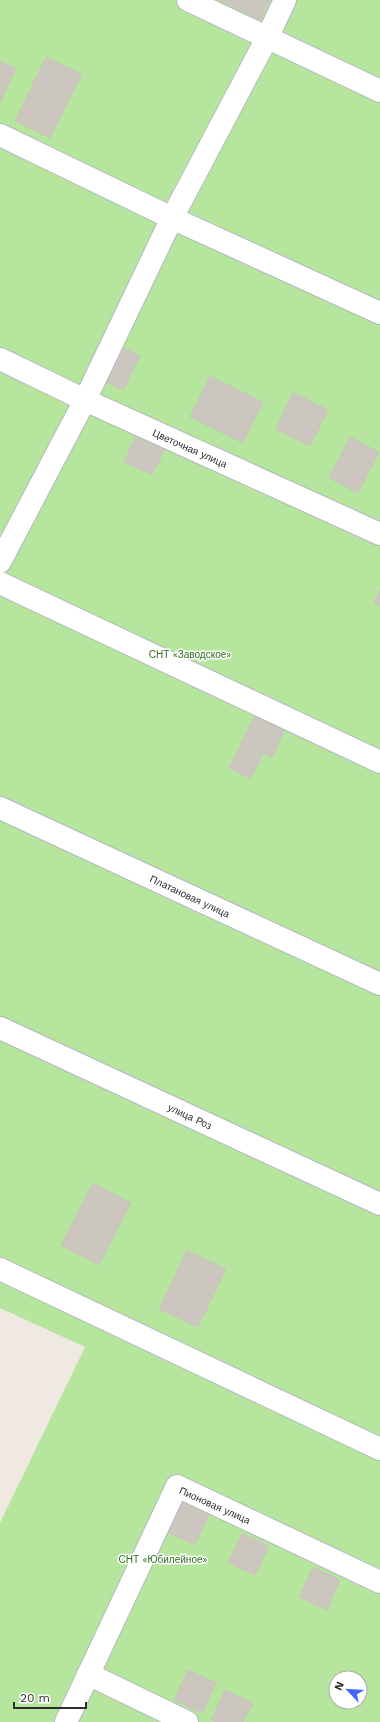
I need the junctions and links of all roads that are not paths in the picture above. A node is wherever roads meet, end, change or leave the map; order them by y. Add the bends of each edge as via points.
1 (188, 0) edge
2 (285, 0) edge
3 (267, 38) junction
4 (380, 91) edge
5 (0, 135) edge
6 (172, 218) junction
7 (380, 313) edge
8 (0, 359) edge
9 (85, 400) junction
10 (380, 534) edge
11 (0, 562) edge
12 (0, 583) edge
13 (380, 762) edge
14 (0, 808) edge
15 (380, 984) edge
16 (0, 1028) edge
17 (380, 1204) edge
18 (0, 1269) edge
19 (380, 1450) edge
20 (380, 1582) edge
21 (88, 1674) junction
22 (66, 1722) edge
23 (187, 1722) edge

1 - 3 street
2 - 3 street
3 - 4 street
3 - 6 street
5 - 6 street
6 - 7 street
6 - 9 street
8 - 9 street, Цветочная улица
9 - 10 street, Цветочная улица
9 - 11 street
12 - 13 street
14 - 15 street, Платановая улица
16 - 17 street, улица Роз
18 - 19 street
20 - 21 street, Пионовая улица via 177,1486
21 - 22 street, Пионовая улица
21 - 23 street

